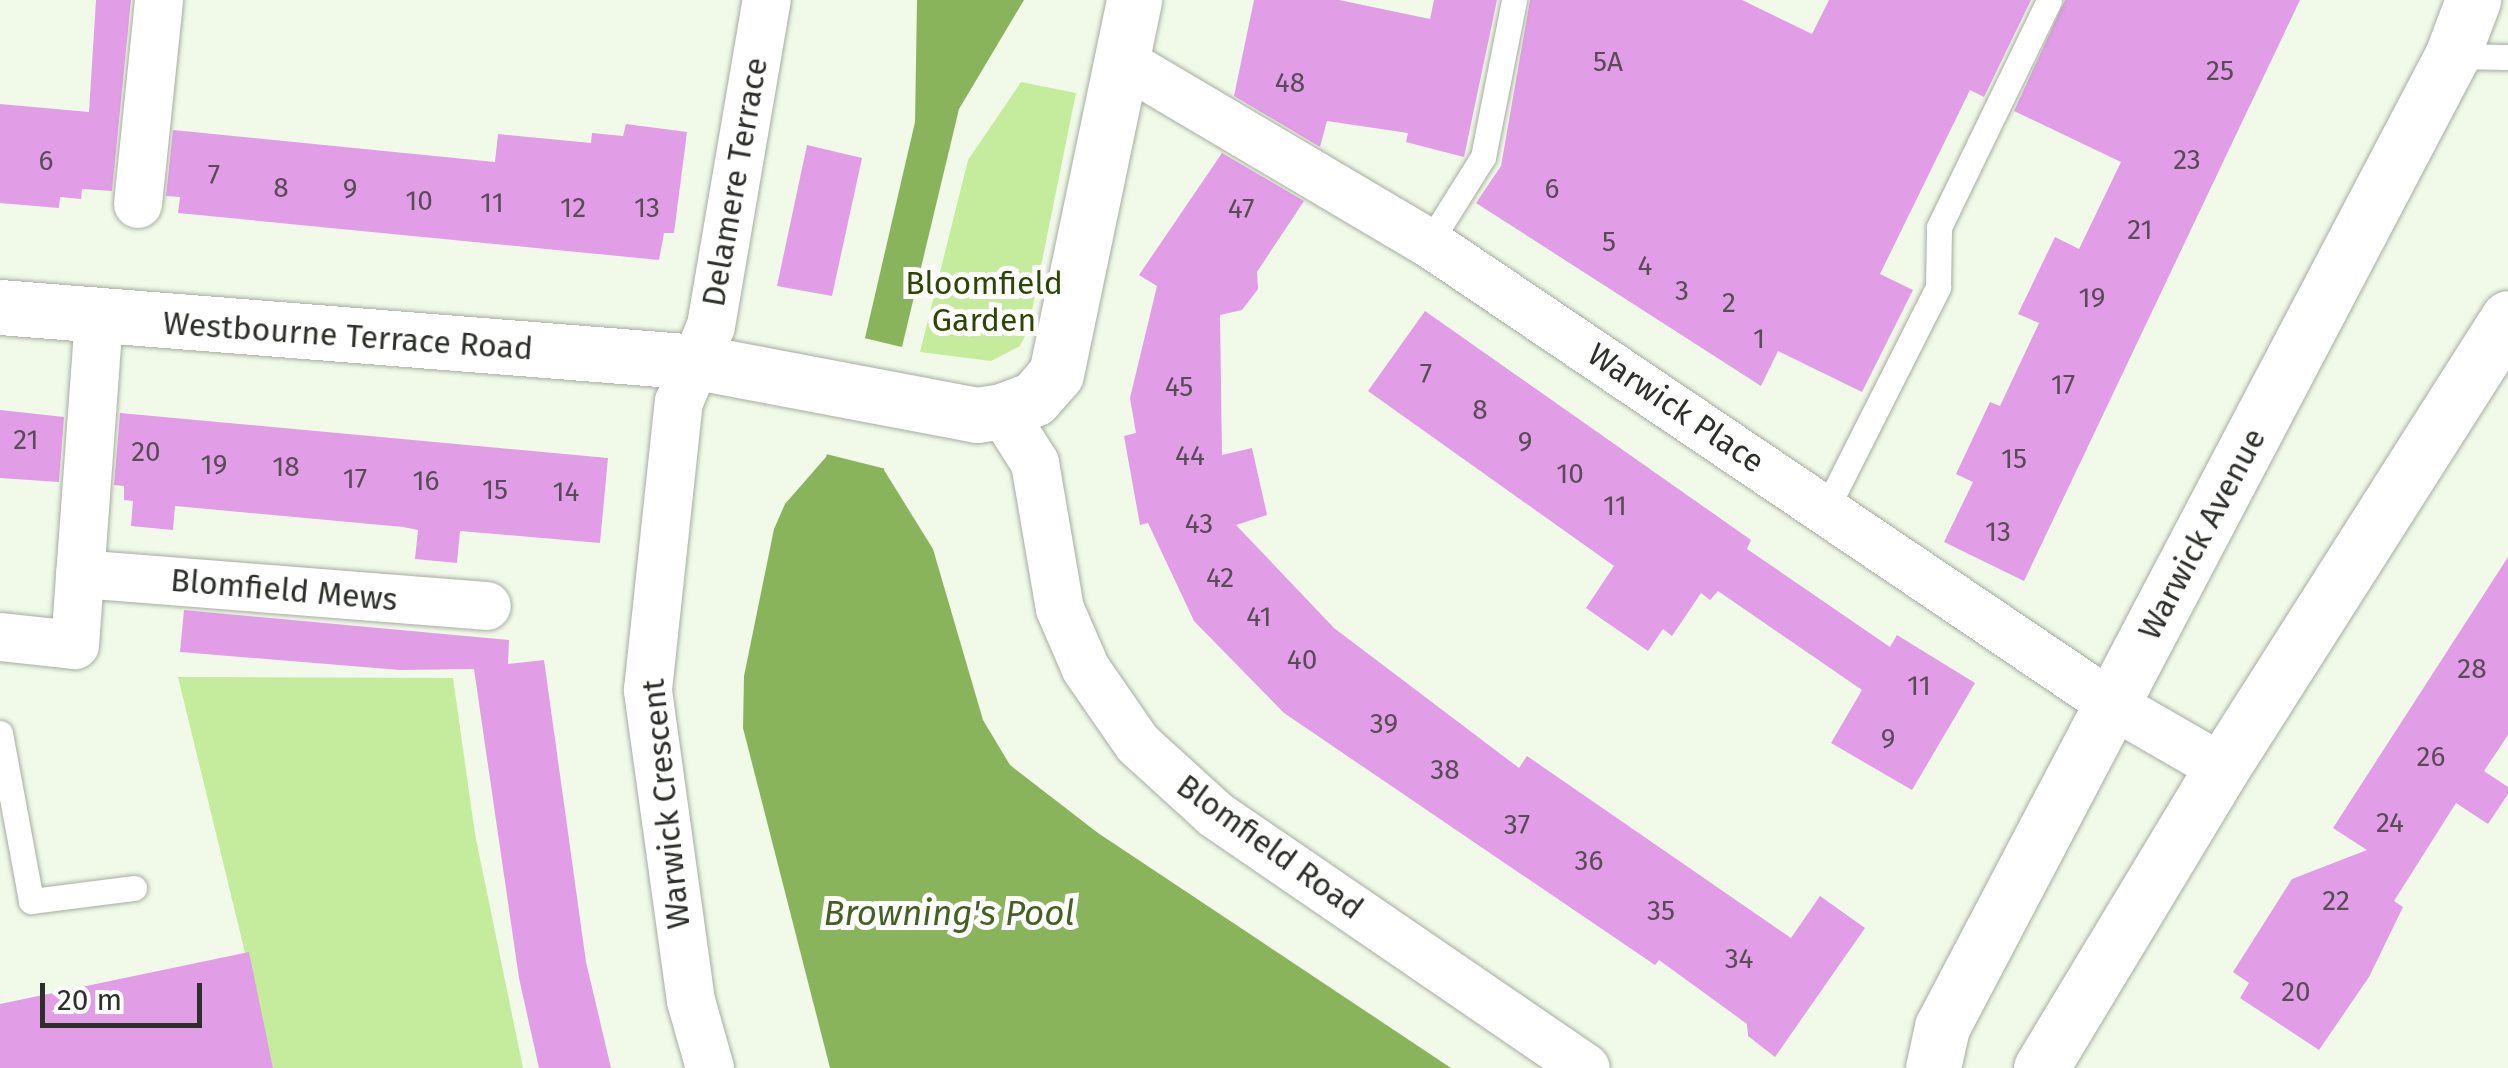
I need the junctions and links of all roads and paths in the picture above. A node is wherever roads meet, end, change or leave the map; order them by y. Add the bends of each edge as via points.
1 (159, 0) edge
2 (767, 0) edge
3 (1134, 0) edge
4 (1514, 0) edge
5 (2049, 0) edge
6 (2472, 0) edge
7 (2452, 56) junction
8 (2508, 57) edge
9 (1121, 61) junction
10 (138, 204) dead end
11 (1429, 243) junction
12 (0, 307) edge
13 (99, 318) junction
14 (2508, 318) edge
15 (697, 362) junction
16 (1002, 411) junction
17 (1826, 509) junction
18 (80, 574) junction
19 (487, 606) dead end
20 (0, 638) edge
21 (2113, 705) junction
22 (0, 733) edge
23 (2222, 768) junction
24 (134, 888) dead end
25 (710, 1068) edge
26 (1586, 1068) edge
27 (1934, 1068) edge
28 (2041, 1068) edge

1 - 10 street
2 - 15 street, Delamere Terrace via 710,326
3 - 9 street
4 - 11 lane via 1483,157
5 - 17 lane via 1939,228 1938,288
6 - 7 street, Warwick Avenue
7 - 8 lane
7 - 21 street, Warwick Avenue
9 - 11 street, Warwick Place
9 - 16 street via 1056,374 1034,399
11 - 17 street, Warwick Place
12 - 13 street, Westbourne Terrace Road
13 - 15 street, Westbourne Terrace Road
13 - 18 street
14 - 23 street
15 - 16 street, Westbourne Terrace Road via 977,415
15 - 25 street, Warwick Crescent via 679,402 648,690 691,1000
16 - 26 street, Blomfield Road via 1035,463 1060,609 1086,669 1138,744 1216,814
17 - 21 street, Warwick Place
18 - 19 street, Blomfield Mews
18 - 20 street via 75,645
21 - 23 street, Warwick Place
21 - 27 street, Warwick Avenue via 1942,1028
22 - 24 lane via 31,901
23 - 28 street

